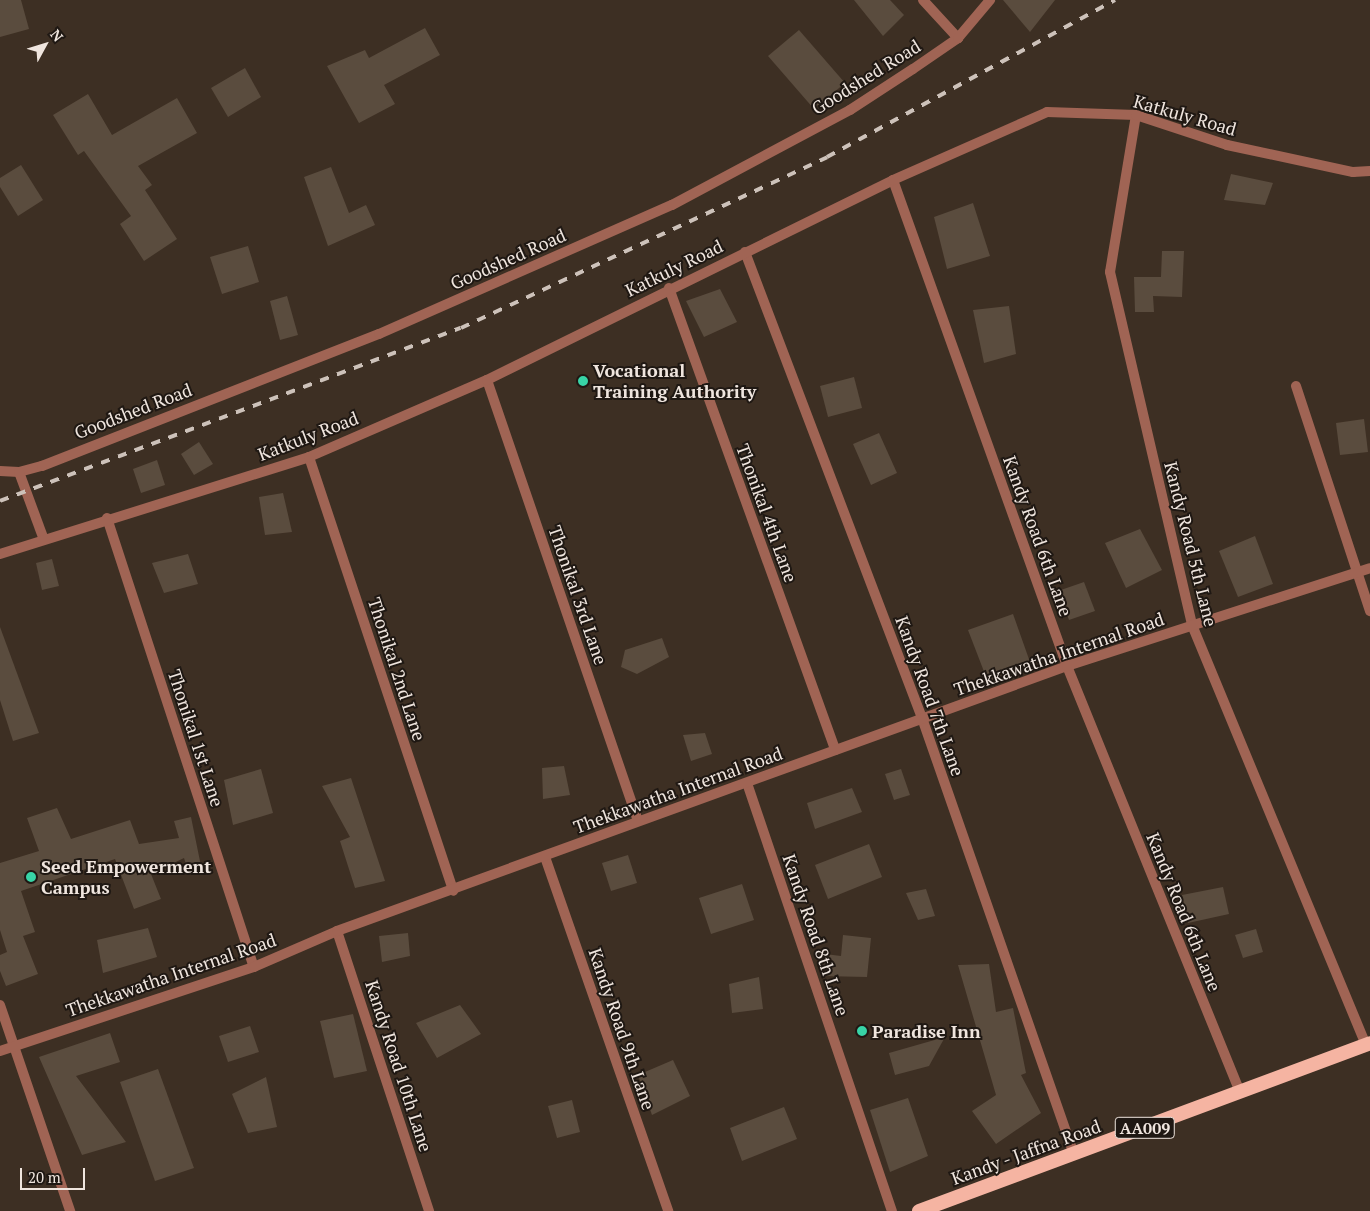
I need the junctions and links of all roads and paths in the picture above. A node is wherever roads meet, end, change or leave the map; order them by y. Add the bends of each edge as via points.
1 (922, 0) edge
2 (990, 0) edge
3 (958, 38) junction
4 (1136, 115) junction
5 (1370, 171) edge
6 (893, 180) junction
7 (745, 252) junction
8 (669, 288) junction
9 (487, 380) junction
10 (1296, 386) dead end
11 (309, 457) junction
12 (0, 471) edge
13 (19, 472) junction
14 (107, 518) junction
15 (44, 540) junction
16 (0, 554) edge
17 (1370, 568) edge
18 (1356, 572) junction
19 (1370, 611) edge
20 (1192, 625) junction
21 (1067, 666) junction
22 (922, 718) junction
23 (835, 750) junction
24 (747, 783) junction
25 (638, 821) junction
26 (545, 857) junction
27 (454, 892) junction
28 (337, 931) junction
29 (254, 967) junction
30 (0, 1005) edge
31 (1368, 1044) edge
32 (14, 1045) junction
33 (0, 1051) edge
34 (1240, 1093) junction
35 (1074, 1154) junction
36 (70, 1211) edge
37 (430, 1211) edge
38 (668, 1211) edge
39 (892, 1211) edge
40 (919, 1211) edge

1 - 3 street
2 - 3 street, Goodshed Road
3 - 13 street, Goodshed Road via 850,110 672,205 379,334
4 - 5 street, Katkuly Road via 1226,145 1353,172
4 - 6 street, Katkuly Road via 1047,112
4 - 20 street, Kandy Road 5th Lane via 1110,272
6 - 7 street, Katkuly Road
6 - 21 street, Kandy Road 6th Lane
7 - 8 street, Katkuly Road
7 - 22 street, Kandy Road 7th Lane
8 - 9 street, Katkuly Road
8 - 23 street, Thonikal 4th Lane
9 - 11 street, Katkuly Road
9 - 25 street, Thonikal 3rd Lane
10 - 18 street
11 - 14 street, Katkuly Road
11 - 27 street, Thonikal 2nd Lane
12 - 13 street, Goodshed Road
13 - 15 street
14 - 15 street, Katkuly Road
14 - 29 street, Thonikal 1st Lane
15 - 16 street, Katkuly Road
17 - 18 street, Thekkawatha Internal Road
18 - 19 street
18 - 20 street, Thekkawatha Internal Road
20 - 21 street, Thekkawatha Internal Road
20 - 31 street, Kandy Road 5th Lane
21 - 22 street, Thekkawatha Internal Road
21 - 34 street, Kandy Road 6th Lane
22 - 23 street, Thekkawatha Internal Road
22 - 35 street, Kandy Road 7th Lane
23 - 24 street, Thekkawatha Internal Road
24 - 25 street, Thekkawatha Internal Road
24 - 39 street, Kandy Road 8th Lane
25 - 26 street, Thekkawatha Internal Road
26 - 27 street, Thekkawatha Internal Road
26 - 38 street, Kandy Road 9th Lane
27 - 28 street, Thekkawatha Internal Road
28 - 29 street, Thekkawatha Internal Road
28 - 37 street, Kandy Road 10th Lane
29 - 32 street, Thekkawatha Internal Road
30 - 32 street
31 - 34 highway, Kandy - Jaffna Road / AA009
32 - 33 street, Thekkawatha Internal Road
32 - 36 street
34 - 35 highway, Kandy - Jaffna Road / AA009
35 - 40 highway, Kandy - Jaffna Road / AA009

